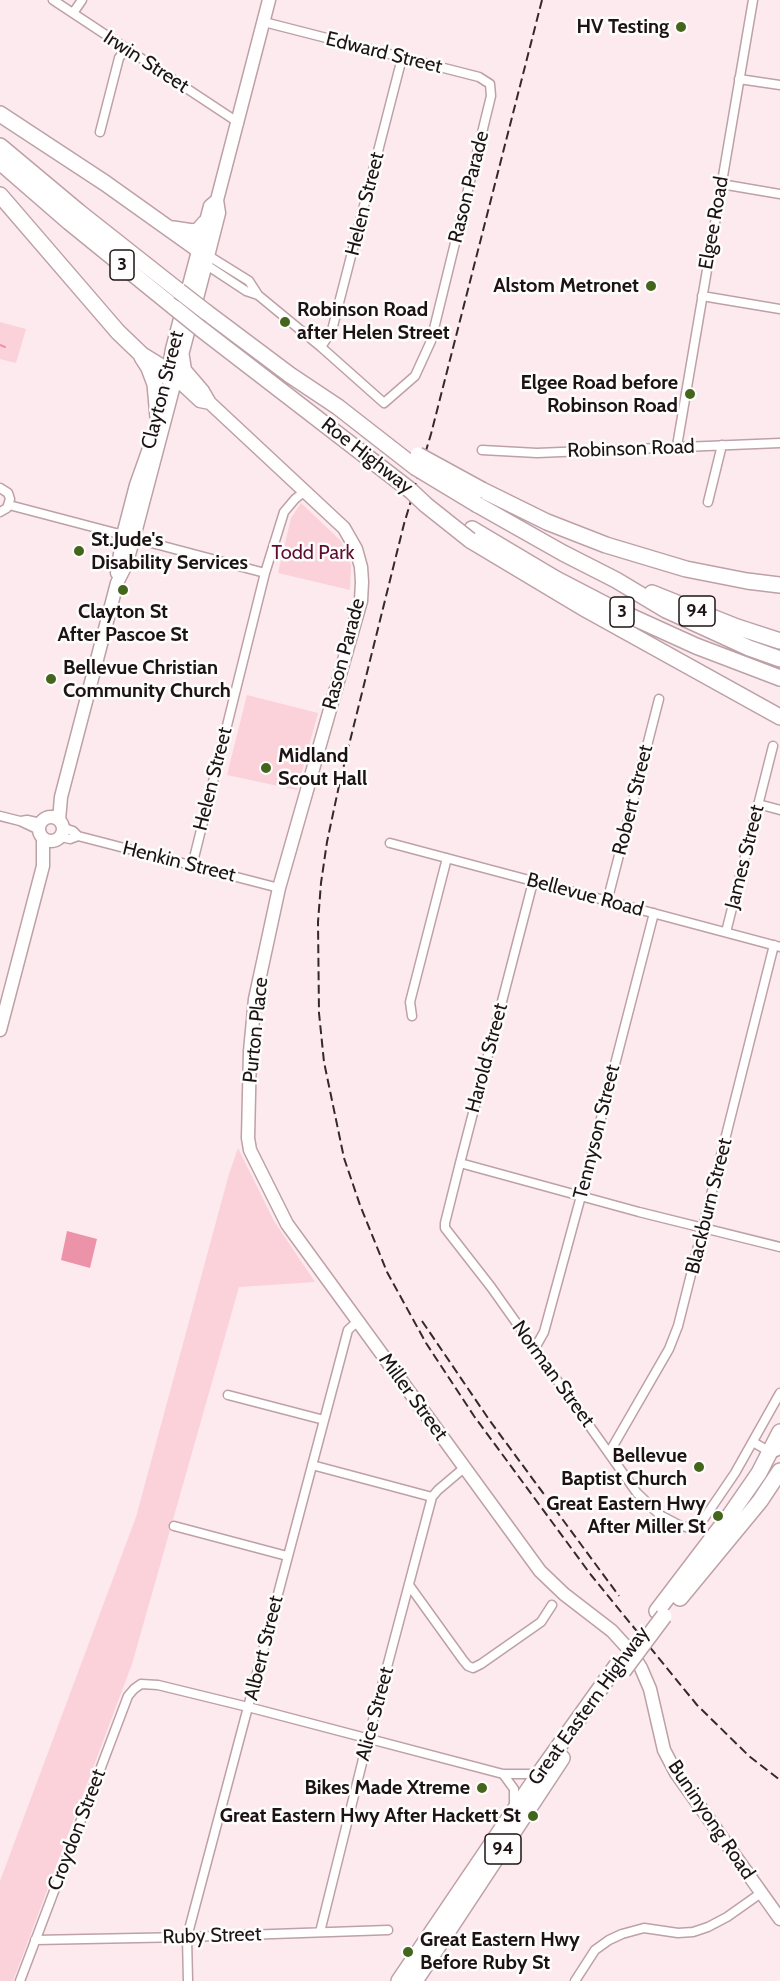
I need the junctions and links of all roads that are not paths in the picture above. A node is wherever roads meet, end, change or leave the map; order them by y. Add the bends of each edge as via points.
1 (53, 0) edge
2 (82, 0) edge
3 (269, 0) edge
4 (753, 0) edge
5 (73, 13) junction
6 (264, 22) junction
7 (126, 48) junction
8 (402, 58) junction
9 (739, 79) junction
10 (780, 86) edge
11 (491, 96) joint
12 (0, 114) edge
13 (238, 123) junction
14 (100, 132) dead end
15 (0, 146) edge
16 (0, 162) edge
17 (720, 184) junction
18 (780, 194) edge
19 (0, 195) edge
20 (217, 200) junction
21 (205, 223) junction
22 (164, 226) junction
23 (202, 257) junction
24 (702, 296) junction
25 (780, 309) edge
26 (321, 347) junction
27 (182, 351) junction
28 (142, 355) junction
29 (172, 374) junction
30 (210, 404) junction
31 (158, 417) junction
32 (780, 443) edge
33 (722, 445) junction
34 (677, 446) junction
35 (482, 450) dead end
36 (416, 461) junction
37 (0, 488) edge
38 (305, 491) junction
39 (708, 502) dead end
40 (4, 510) edge
41 (471, 534) junction
42 (131, 535) junction
43 (265, 573) junction
44 (616, 580) junction
45 (780, 585) edge
46 (780, 641) edge
47 (780, 659) edge
48 (780, 678) edge
49 (659, 699) dead end
50 (780, 716) edge
51 (773, 746) dead end
52 (758, 804) junction
53 (780, 810) edge
54 (0, 816) edge
55 (52, 829) junction
56 (390, 843) dead end
57 (447, 858) junction
58 (192, 866) junction
59 (533, 882) junction
60 (279, 888) junction
61 (607, 902) junction
62 (654, 913) junction
63 (726, 932) junction
64 (777, 946) edge
65 (412, 1016) dead end
66 (0, 1030) edge
67 (248, 1138) joint
68 (460, 1163) junction
69 (581, 1196) junction
70 (703, 1228) junction
71 (448, 1233) joint
72 (780, 1246) edge
73 (358, 1321) junction
74 (535, 1348) junction
75 (780, 1393) edge
76 (228, 1395) dead end
77 (324, 1420) junction
78 (780, 1432) edge
79 (753, 1442) junction
80 (775, 1451) edge
81 (609, 1453) junction
82 (312, 1465) junction
83 (464, 1468) junction
84 (780, 1471) edge
85 (432, 1497) junction
86 (174, 1526) dead end
87 (287, 1556) junction
88 (409, 1585) junction
89 (552, 1605) dead end
90 (660, 1614) junction
91 (612, 1631) joint
92 (620, 1668) junction
93 (248, 1707) junction
94 (368, 1739) junction
95 (503, 1774) junction
96 (539, 1774) junction
97 (514, 1809) junction
98 (761, 1893) junction
99 (780, 1919) edge
100 (388, 1930) dead end
101 (320, 1932) junction
102 (187, 1937) junction
103 (35, 1940) junction
104 (21, 1981) edge
105 (188, 1981) edge
106 (399, 1981) edge
107 (415, 1981) edge
108 (575, 1981) edge

1 - 5 street, Irwin Street
2 - 5 street
3 - 6 main road, Clayton Street
4 - 9 street, Elgee Road
5 - 7 street, Irwin Street
6 - 8 street, Edward Street
6 - 13 main road, Clayton Street
7 - 13 street, Irwin Street
7 - 14 street via 119,58
8 - 11 street, Edward Street via 479,77 490,84
8 - 26 street, Helen Street via 332,330
9 - 10 street
9 - 17 street, Elgee Road
11 - 26 street, Rason Parade via 431,341 415,376 384,403
12 - 22 highway
13 - 20 main road, Clayton Street
15 - 36 highway, Roe Highway / 3, bridge via 206,312
16 - 41 highway, Roe Highway / 3, bridge via 201,329
17 - 18 street
17 - 24 street, Elgee Road
19 - 28 highway
20 - 21 main road, Clayton Street via 210,206
20 - 23 main road, Clayton Street via 219,213
21 - 22 highway via 193,232
21 - 23 main road, Clayton Street
22 - 23 highway
23 - 26 street via 249,281 258,295
23 - 27 main road, Clayton Street
23 - 29 main road, Clayton Street
24 - 25 street
24 - 34 street, Elgee Road
27 - 29 main road, Clayton Street
27 - 30 main road, Rason Parade via 185,370
28 - 29 highway
28 - 31 highway via 155,384
29 - 30 main road, Rason Parade via 200,401
29 - 31 main road, Clayton Street
29 - 42 main road, Clayton Street
30 - 38 main road, Rason Parade
31 - 42 main road, Clayton Street via 136,485
32 - 33 street, Robinson Road
33 - 34 street, Robinson Road
33 - 39 street
34 - 35 street, Robinson Road via 537,453
36 - 44 highway, Roe Highway / 3, bridge via 478,505
36 - 45 highway, bridge via 606,546 697,571
37 - 40 street via 8,493
38 - 43 street, Helen Street via 284,512
38 - 60 main road, Rason Parade via 344,528 356,549 362,574 361,601
40 - 42 street
41 - 48 highway, Roe Highway / 3 via 608,606
41 - 50 highway via 578,604
42 - 43 street
42 - 55 main road, Clayton Street via 117,565 117,583 61,798 54,807
43 - 58 street, Helen Street
44 - 46 highway, 94
44 - 47 highway, Roe Highway / 3 via 698,626
49 - 61 street, Robert Street
51 - 52 street, James Street
52 - 53 street
52 - 63 street, James Street
54 - 55 street, Henkin Street
55 - 58 street, Henkin Street via 73,831 78,836
55 - 66 main road, Clayton Street via 49,860 43,866
56 - 57 street, Bellevue Road
57 - 59 street, Bellevue Road
57 - 65 street via 410,1002
58 - 60 street, Henkin Street
59 - 61 street, Bellevue Road
59 - 68 street, Harold Street
60 - 67 main road, Purton Place via 255,999
61 - 62 street, Bellevue Road
62 - 63 street, Bellevue Road
62 - 69 street, Tennyson Street
63 - 64 street, Bellevue Road
64 - 70 street, Blackburn Street
67 - 73 main road, Miller Street via 258,1169 287,1224
68 - 69 street
68 - 71 street, Harold Street via 445,1223
69 - 70 street
69 - 74 street, Tennyson Street via 544,1332
70 - 72 street
70 - 81 street, Blackburn Street via 669,1349
71 - 74 street, Norman Street
73 - 77 street, Albert Street via 348,1330
73 - 83 main road, Miller Street
74 - 81 street, Norman Street
75 - 79 street, Norman Street
76 - 77 street
77 - 82 street, Albert Street
78 - 80 highway, Great Eastern Highway / 94
79 - 80 street
79 - 81 street, Norman Street via 703,1520 689,1528 660,1515 645,1503
80 - 90 highway, Great Eastern Highway / 94
82 - 85 street
82 - 87 street, Albert Street
83 - 85 street
83 - 91 main road, Miller Street via 540,1571
84 - 90 highway, Great Eastern Highway / 94 via 760,1501
85 - 88 street, Alice Street
86 - 87 street
87 - 93 street, Albert Street
88 - 89 street via 463,1660 473,1668 541,1622
88 - 94 street, Alice Street
90 - 92 highway, Great Eastern Highway / 94, bridge
91 - 98 main road, Buninyong Road via 641,1668 664,1750 676,1773
92 - 96 highway, Great Eastern Highway / 94
92 - 107 highway, Great Eastern Highway / 94
93 - 94 street
93 - 102 street, Albert Street
93 - 103 street, Croydon Street via 158,1685 141,1684 134,1689 128,1696
94 - 95 street
94 - 101 street, Alice Street
95 - 96 street
95 - 97 street via 514,1789
96 - 97 highway, Great Eastern Highway / 94
97 - 106 highway, Great Eastern Highway / 94
98 - 99 main road, Buninyong Road
98 - 108 street via 727,1917 693,1932 644,1928 615,1937 595,1950
100 - 101 street, Ruby Street
101 - 102 street, Ruby Street
102 - 103 street, Ruby Street
102 - 105 street, Albert Street
103 - 104 street, Croydon Street

